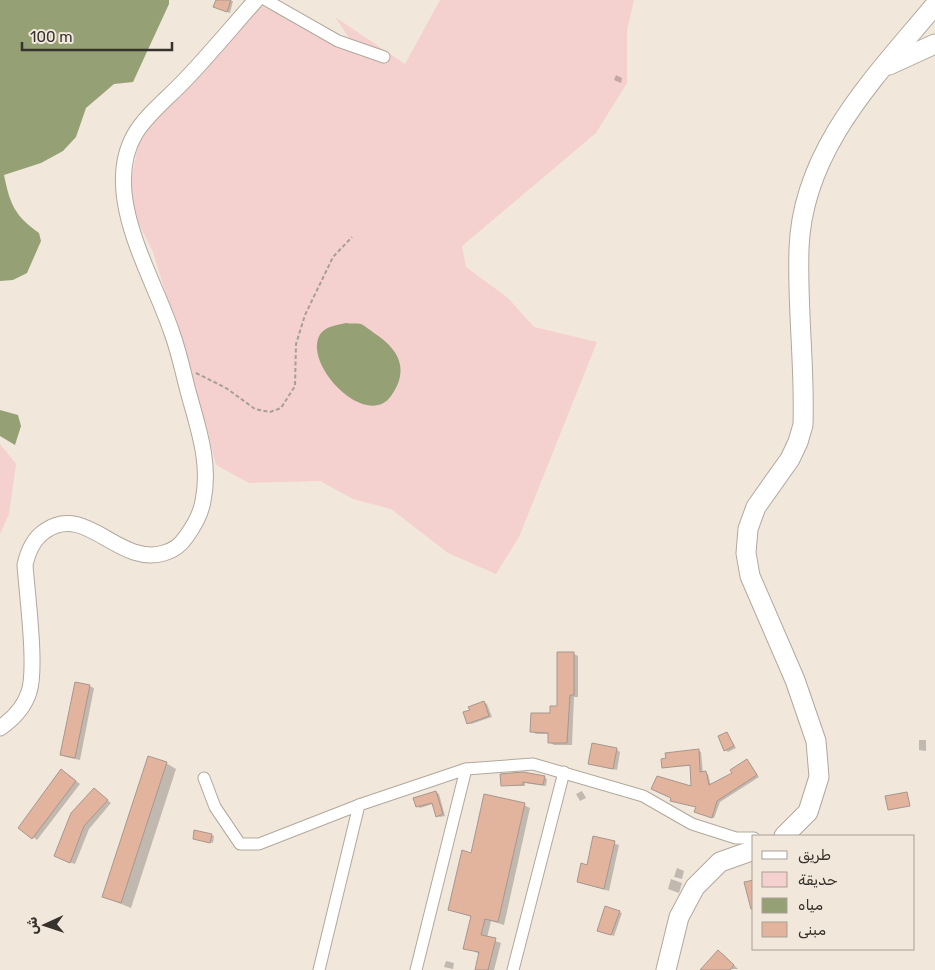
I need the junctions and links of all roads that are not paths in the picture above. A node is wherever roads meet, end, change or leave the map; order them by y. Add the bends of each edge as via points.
1 (256, 0) edge
2 (266, 0) edge
3 (933, 10) edge
4 (916, 30) junction
5 (935, 36) edge
6 (935, 44) edge
7 (384, 57) dead end
8 (886, 66) junction
9 (0, 728) edge
10 (466, 769) junction
11 (564, 772) junction
12 (204, 778) dead end
13 (359, 805) junction
14 (785, 835) edge
15 (752, 838) edge
16 (752, 851) edge
17 (319, 970) edge
18 (416, 970) edge
19 (513, 970) edge
20 (666, 970) edge

1 - 9 street via 147,119 131,143 123,170 128,217 172,334 205,457 207,481 194,526 180,545 149,556 127,551 73,523 56,525 38,536 27,554 26,565 32,679 17,714
2 - 7 street via 338,41
3 - 4 main road
4 - 5 main road
4 - 8 main road
6 - 8 main road
8 - 14 main road via 863,91 832,138 814,173 804,210 799,249 803,425 790,459 756,507 748,529 746,553 750,576 795,680 816,742 819,777 808,812
10 - 11 street via 533,764
10 - 13 street
10 - 18 street
11 - 15 street via 644,796 692,824 736,838
11 - 19 street
12 - 13 street via 215,807 240,844 259,844
13 - 17 street
16 - 20 main road via 720,862 695,887 680,917

